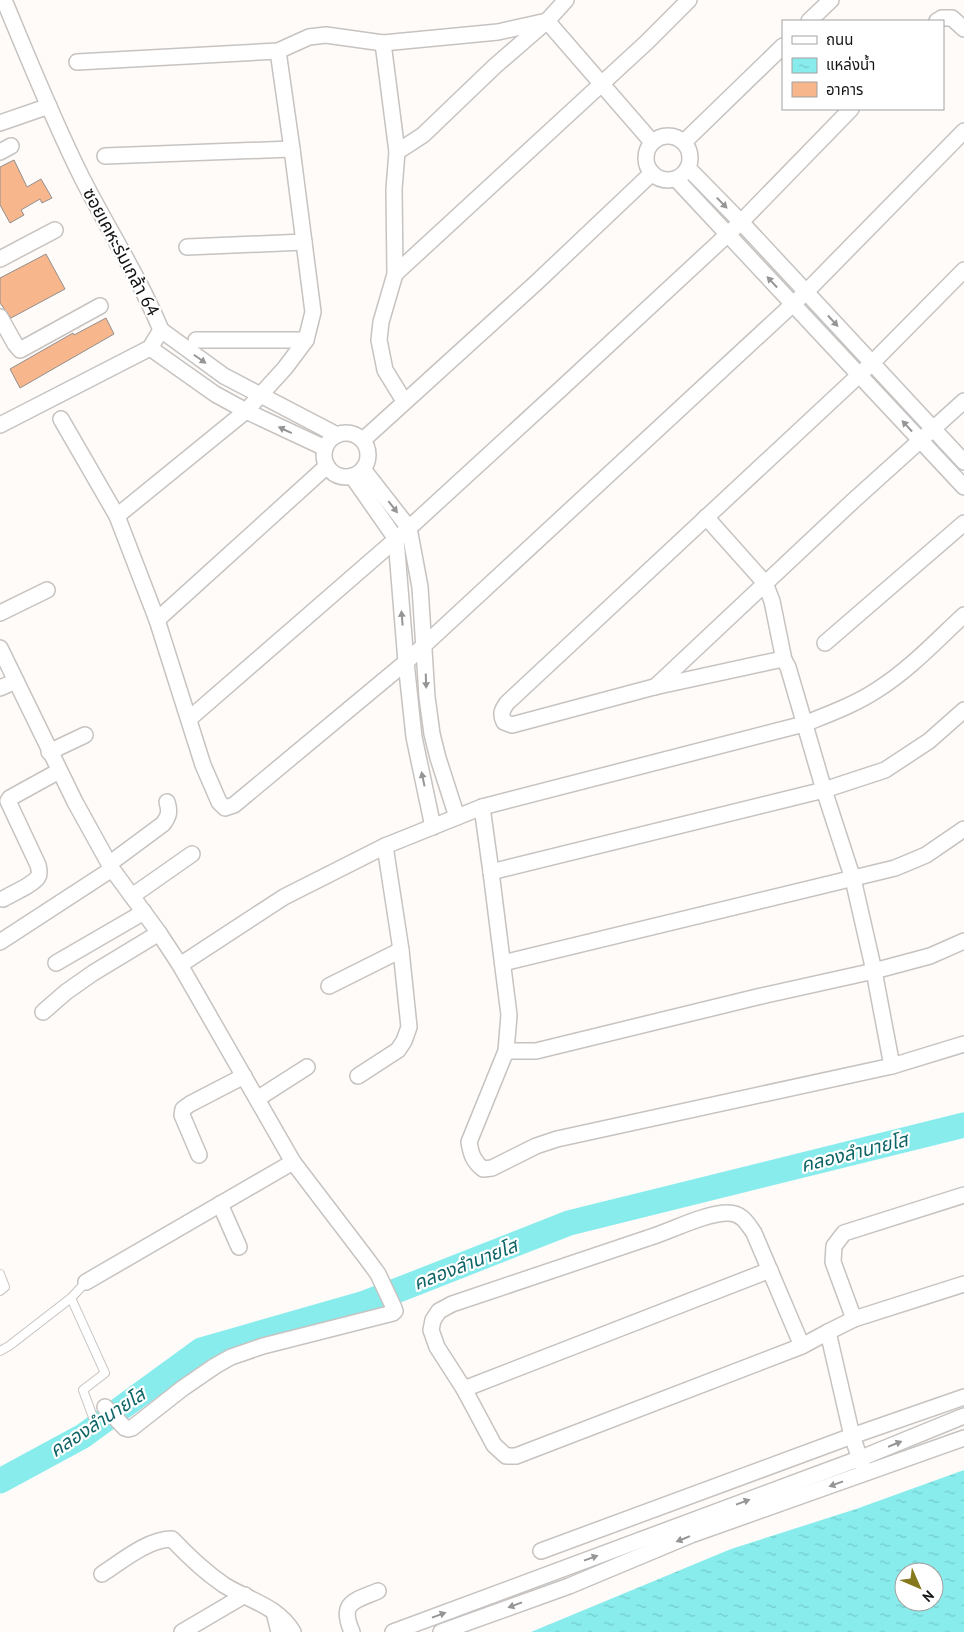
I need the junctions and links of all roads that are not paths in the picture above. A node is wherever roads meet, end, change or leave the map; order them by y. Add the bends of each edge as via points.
1 (4, 0) edge
2 (566, 0) edge
3 (689, 0) edge
4 (831, 0) edge
5 (810, 20) edge
6 (939, 20) edge
7 (547, 21) junction
8 (964, 29) edge
9 (383, 43) junction
10 (782, 47) edge
11 (278, 51) junction
12 (77, 62) dead end
13 (602, 84) junction
14 (49, 106) junction
15 (850, 110) edge
16 (0, 123) edge
17 (964, 131) edge
18 (652, 142) junction
19 (684, 142) junction
20 (292, 149) junction
21 (397, 152) junction
22 (105, 156) dead end
23 (688, 168) junction
24 (652, 173) junction
25 (676, 179) junction
26 (741, 222) junction
27 (55, 230) dead end
28 (728, 234) junction
29 (304, 242) junction
30 (187, 247) dead end
31 (0, 259) edge
32 (964, 270) edge
33 (396, 274) junction
34 (806, 292) junction
35 (792, 304) junction
36 (100, 306) dead end
37 (0, 317) edge
38 (162, 330) junction
39 (196, 340) dead end
40 (306, 340) junction
41 (150, 348) junction
42 (872, 363) junction
43 (859, 375) junction
44 (260, 395) junction
45 (404, 401) junction
46 (964, 401) edge
47 (246, 411) junction
48 (61, 419) dead end
49 (0, 425) edge
50 (934, 430) junction
51 (337, 435) junction
52 (363, 440) junction
53 (921, 441) junction
54 (325, 448) junction
55 (964, 462) edge
56 (327, 466) junction
57 (357, 473) junction
58 (964, 487) edge
59 (117, 516) junction
60 (706, 518) junction
61 (964, 523) edge
62 (409, 528) junction
63 (396, 539) junction
64 (766, 583) junction
65 (47, 590) dead end
66 (0, 613) edge
67 (964, 615) edge
68 (157, 620) junction
69 (425, 644) junction
70 (825, 644) dead end
71 (0, 648) edge
72 (784, 660) junction
73 (406, 662) junction
74 (16, 681) junction
75 (654, 687) junction
76 (0, 688) edge
77 (964, 710) edge
78 (189, 719) junction
79 (804, 724) junction
80 (85, 735) dead end
81 (49, 752) junction
82 (59, 771) junction
83 (824, 790) junction
84 (167, 802) dead end
85 (482, 807) junction
86 (457, 817) junction
87 (433, 827) junction
88 (964, 830) edge
89 (386, 846) junction
90 (192, 854) dead end
91 (110, 866) junction
92 (492, 872) junction
93 (853, 879) junction
94 (132, 896) junction
95 (3, 899) dead end
96 (144, 912) junction
97 (159, 932) junction
98 (964, 941) edge
99 (0, 942) edge
100 (401, 950) junction
101 (56, 963) dead end
102 (503, 963) junction
103 (180, 965) junction
104 (874, 971) junction
105 (329, 986) dead end
106 (43, 1012) dead end
107 (964, 1044) edge
108 (506, 1051) junction
109 (892, 1066) junction
110 (307, 1067) dead end
111 (244, 1076) junction
112 (358, 1076) dead end
113 (257, 1099) junction
114 (199, 1155) dead end
115 (293, 1162) junction
116 (964, 1195) edge
117 (220, 1204) junction
118 (239, 1247) dead end
119 (770, 1270) junction
120 (0, 1274) edge
121 (86, 1282) joint
122 (964, 1284) edge
123 (0, 1291) edge
124 (71, 1298) junction
125 (854, 1319) junction
126 (828, 1332) junction
127 (802, 1346) junction
128 (0, 1351) edge
129 (464, 1389) junction
130 (964, 1397) edge
131 (102, 1411) joint
132 (964, 1416) edge
133 (852, 1436) junction
134 (964, 1438) edge
135 (860, 1458) junction
136 (865, 1473) junction
137 (541, 1551) dead end
138 (102, 1574) dead end
139 (536, 1579) junction
140 (378, 1591) dead end
141 (245, 1595) junction
142 (542, 1595) junction
143 (274, 1612) junction
144 (182, 1632) edge
145 (278, 1632) edge
146 (294, 1632) edge
147 (352, 1632) edge
148 (393, 1632) edge
149 (441, 1632) edge

1 - 14 street, ซอยเคหะร่มเกล้า 64
2 - 7 street
3 - 13 street
4 - 5 street
6 - 8 street via 952,18
7 - 9 street via 498,32
7 - 13 street
7 - 21 street via 423,135
9 - 11 street via 326,35 309,37
9 - 21 street
10 - 19 street
11 - 12 street
11 - 20 street
13 - 18 street
13 - 33 street
14 - 16 street
14 - 38 street, ซอยเคหะร่มเกล้า 64 via 82,178
15 - 26 street
17 - 34 street
18 - 19 street via 668,136
18 - 24 street via 646,158
19 - 23 street via 691,159
20 - 22 street
20 - 29 street
21 - 33 street via 394,189
23 - 25 street
23 -> 26 street
24 - 25 street via 667,180
24 - 45 street
25 - 28 street
26 - 28 street
26 - 34 street
27 - 31 street
35 -> 28 street
28 - 62 street
29 - 30 street
29 - 40 street via 313,312
32 - 42 street
33 - 45 street via 381,322 379,340 385,370
34 - 35 street
34 -> 42 street
35 - 43 street
35 - 69 street
36 - 37 street via 20,350
38 - 41 street, ซอยเคหะร่มเกล้า 64
38 -> 44 street via 224,376
39 - 40 street
40 - 44 street
41 - 47 street via 215,394
41 - 49 street, ซอยเคหะร่มเกล้า 64
42 - 43 street
42 - 50 street
53 -> 43 street
43 - 60 street
44 - 47 street
44 - 51 street
45 - 52 street
46 - 50 street
54 -> 47 street
47 - 59 street
48 - 59 street
50 - 53 street
50 - 55 street
51 - 52 street via 354,434
51 - 54 street
52 - 57 street via 368,454 366,464
53 - 58 street
53 - 64 street
54 - 56 street
56 - 57 street via 338,475
56 - 68 street
57 -> 62 street
57 - 63 street
59 - 68 street
60 - 64 street
60 - 75 street via 507,703 502,717 504,722 512,725
61 - 70 street
62 - 63 street
62 - 69 street via 420,587
73 -> 63 street
63 - 78 street
64 - 72 street
64 - 75 street
65 - 66 street
67 - 79 street via 878,690
68 - 78 street
69 - 73 street
69 -> 86 street via 432,734
71 - 74 street
72 - 75 street
72 - 79 street
73 - 78 street via 234,805 225,808 202,766
87 -> 73 street via 414,737
74 - 76 street
74 - 81 street
77 - 83 street via 928,742 885,770
79 - 83 street
79 - 85 street
80 - 81 street
81 - 82 street
82 - 91 street
82 - 95 street via 8,801 39,872 32,882
83 - 92 street
83 - 93 street
84 - 91 street via 170,810 163,824
85 - 86 street
85 - 92 street
86 - 87 street
87 - 89 street
88 - 93 street via 926,855 895,868
89 - 100 street
89 - 103 street via 284,897
90 - 94 street
91 - 94 street
91 - 99 street
92 - 102 street
93 - 102 street
93 - 104 street
94 - 96 street
96 - 97 street
96 - 101 street
97 - 103 street
97 - 106 street via 92,973
98 - 104 street via 930,956
100 - 105 street
100 - 112 street via 409,1027 398,1050
102 - 108 street via 509,1015
103 - 111 street
104 - 108 street via 536,1051
104 - 109 street
107 - 109 street
108 - 109 street via 469,1142 476,1164 483,1169 557,1139
110 - 113 street
111 - 113 street
111 - 114 street via 183,1109 182,1115
113 - 115 street
115 - 117 street
115 - 131 street via 378,1274 395,1311 230,1357 132,1428 126,1428
116 - 125 street via 844,1233 834,1246 834,1262
117 - 118 street
117 - 121 street
119 - 127 street
119 - 129 street
119 - 129 street via 744,1218 730,1212 711,1215 452,1304 439,1311 431,1330
120 - 123 lane via 5,1287
121 - 124 lane
122 - 125 street
124 - 128 lane
124 - 131 lane via 105,1373 83,1390
125 - 126 street
126 - 127 street
126 - 133 street
127 - 129 street via 516,1456 506,1456 494,1445
130 - 133 street
135 -> 132 street
133 - 135 street
133 - 137 street
134 - 136 street
135 - 136 street
139 -> 135 street
136 -> 142 street via 691,1536
138 - 141 street via 150,1543 172,1540 210,1574
139 - 142 street
148 -> 139 street
140 - 147 street via 349,1605 347,1622
141 - 143 street
141 - 144 street
142 -> 149 street
143 - 145 street
143 - 146 street

